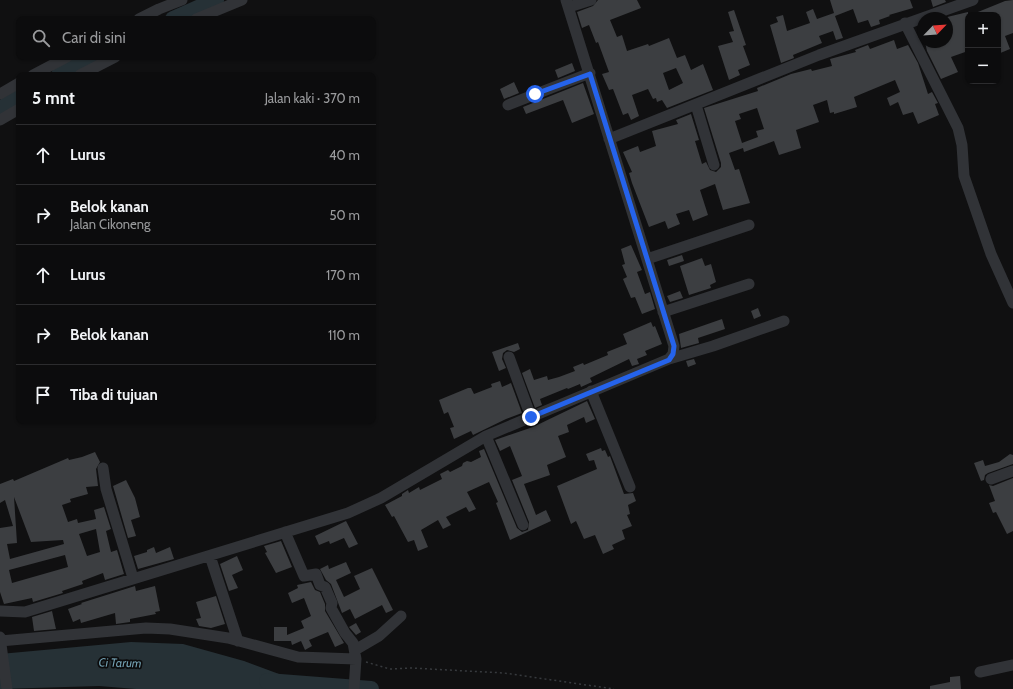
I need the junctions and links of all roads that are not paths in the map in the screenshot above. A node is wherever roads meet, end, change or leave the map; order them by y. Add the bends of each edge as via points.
1 (182, 0) edge
2 (242, 0) edge
3 (591, 0) edge
4 (973, 0) edge
5 (157, 4) edge
6 (568, 4) edge
7 (143, 16) edge
8 (203, 16) edge
9 (905, 23) junction
10 (61, 60) edge
11 (109, 60) edge
12 (39, 72) edge
13 (86, 72) edge
14 (590, 74) junction
15 (16, 85) edge
16 (0, 94) edge
17 (508, 105) dead end
18 (696, 105) junction
19 (16, 111) edge
20 (0, 120) edge
21 (609, 139) junction
22 (714, 165) dead end
23 (749, 225) dead end
24 (647, 259) junction
25 (749, 284) dead end
26 (1013, 303) edge
27 (663, 312) junction
28 (784, 321) dead end
29 (509, 357) dead end
30 (669, 360) junction
31 (591, 391) junction
32 (531, 417) junction
33 (486, 436) junction
34 (103, 468) dead end
35 (1013, 471) edge
36 (991, 479) dead end
37 (630, 487) dead end
38 (523, 525) dead end
39 (285, 532) junction
40 (210, 556) junction
41 (133, 578) junction
42 (1, 608) edge
43 (401, 616) dead end
44 (0, 641) edge
45 (238, 642) junction
46 (356, 655) junction
47 (1013, 665) edge
48 (980, 672) dead end
49 (7, 689) edge
50 (354, 689) edge

1 - 5 street
2 - 8 street
3 - 6 street
4 - 9 street
5 - 7 street
6 - 14 street
9 - 18 street
9 - 26 street via 958,128 964,176 991,254
10 - 12 street
11 - 13 street
14 - 17 street
14 - 21 street
15 - 16 street
18 - 21 street
18 - 22 street
19 - 20 street
21 - 24 street
23 - 24 street
24 - 27 street
25 - 27 street
27 - 30 street via 674,346
28 - 30 street
29 - 32 street
30 - 31 street
31 - 32 street
31 - 37 street
32 - 33 street
33 - 38 street
33 - 39 street via 358,510
34 - 41 street via 106,489
35 - 36 street
39 - 40 street
39 - 46 street via 304,576 316,574 320,585 325,587 332,603 331,608 353,643
40 - 41 street
40 - 45 street
41 - 42 street via 25,612
43 - 46 street
44 - 45 street via 146,628 170,629
44 - 49 street
45 - 46 street via 298,657
46 - 50 street
47 - 48 street

